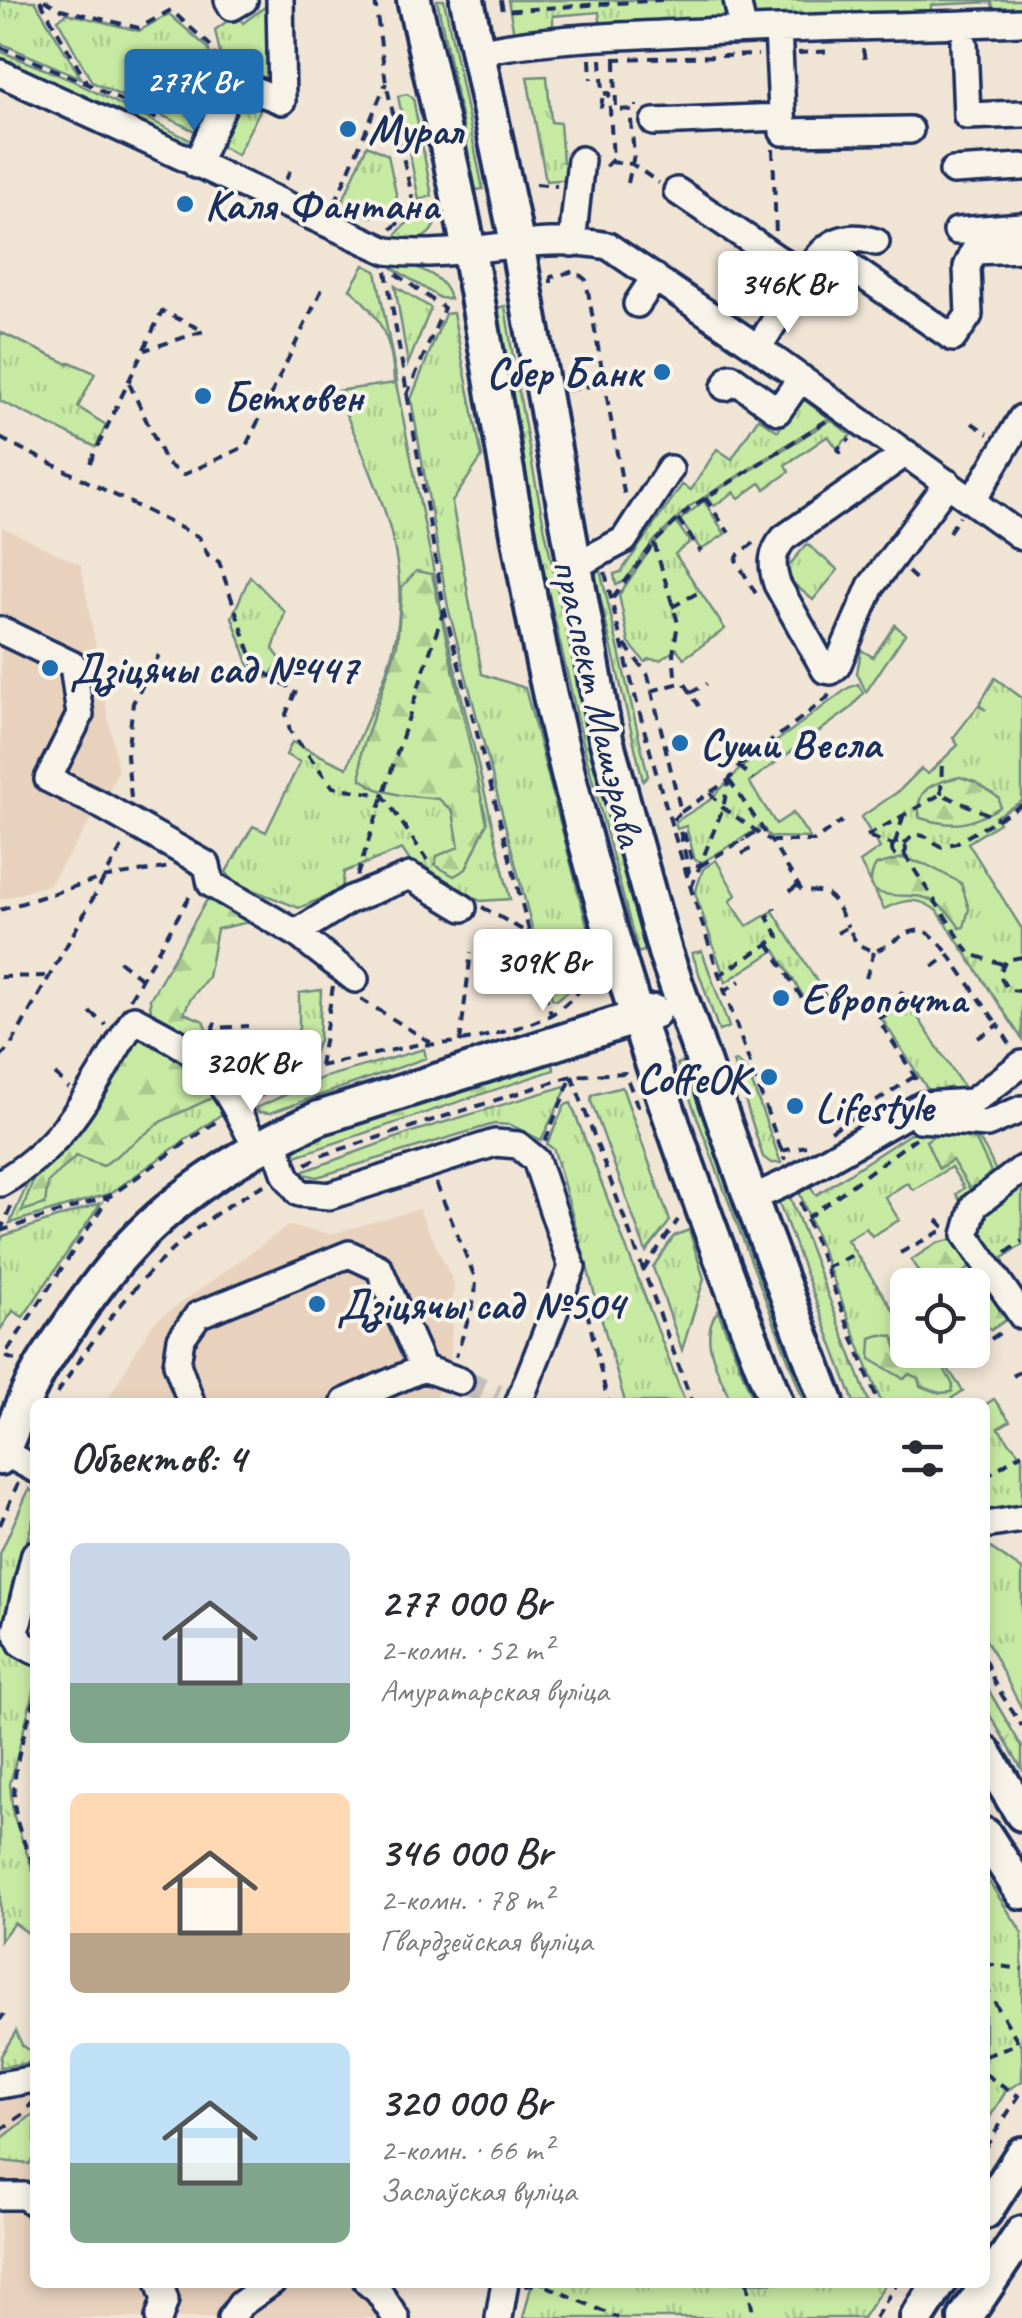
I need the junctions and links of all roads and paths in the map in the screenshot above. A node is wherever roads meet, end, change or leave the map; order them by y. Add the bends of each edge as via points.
1 (42, 0) edge
2 (228, 0) edge
3 (244, 0) edge
4 (280, 0) edge
5 (375, 0) edge
6 (414, 0) edge
7 (467, 0) edge
8 (502, 0) edge
9 (662, 0) edge
10 (737, 0) edge
11 (1022, 22) edge
12 (778, 29) junction
13 (743, 30) junction
14 (964, 44) dead end
15 (863, 49) dead end
16 (478, 52) junction
17 (601, 57) dead end
18 (590, 58) dead end
19 (615, 60) dead end
20 (865, 60) dead end
21 (0, 73) edge
22 (591, 79) dead end
23 (223, 82) dead end
24 (88, 84) dead end
25 (386, 84) junction
26 (603, 94) junction
27 (601, 108) dead end
28 (640, 112) junction
29 (1022, 114) edge
30 (782, 118) junction
31 (910, 130) dead end
32 (773, 146) dead end
33 (580, 160) dead end
34 (610, 162) junction
35 (632, 164) junction
36 (196, 165) junction
37 (292, 166) dead end
38 (1022, 167) edge
39 (953, 171) dead end
40 (285, 183) dead end
41 (628, 183) dead end
42 (536, 184) dead end
43 (579, 188) junction
44 (668, 188) joint
45 (334, 205) dead end
46 (1022, 226) edge
47 (390, 230) dead end
48 (957, 231) dead end
49 (572, 242) junction
50 (876, 242) dead end
51 (517, 243) junction
52 (1022, 248) edge
53 (469, 252) junction
54 (770, 254) junction
55 (846, 264) dead end
56 (803, 276) junction
57 (654, 277) junction
58 (323, 286) dead end
59 (552, 295) dead end
60 (637, 304) dead end
61 (758, 348) junction
62 (144, 350) junction
63 (801, 378) junction
64 (607, 382) junction
65 (129, 383) junction
66 (725, 387) dead end
67 (568, 390) dead end
68 (406, 396) junction
69 (834, 416) dead end
70 (1022, 418) edge
71 (972, 423) dead end
72 (858, 433) dead end
73 (0, 438) edge
74 (981, 445) dead end
75 (906, 453) junction
76 (841, 454) dead end
77 (90, 463) dead end
78 (670, 469) dead end
79 (948, 482) junction
80 (705, 498) junction
81 (968, 505) junction
82 (628, 513) dead end
83 (678, 519) junction
84 (949, 532) dead end
85 (728, 533) dead end
86 (1022, 537) edge
87 (654, 544) junction
88 (701, 552) dead end
89 (588, 560) junction
90 (737, 565) dead end
91 (731, 569) dead end
92 (701, 591) dead end
93 (611, 600) junction
94 (672, 607) junction
95 (444, 608) junction
96 (0, 630) edge
97 (623, 644) junction
98 (159, 655) dead end
99 (648, 675) junction
100 (825, 676) junction
101 (632, 678) junction
102 (676, 684) junction
103 (707, 684) dead end
104 (651, 691) junction
105 (690, 692) junction
106 (702, 698) dead end
107 (942, 758) dead end
108 (739, 766) junction
109 (729, 780) junction
110 (753, 780) dead end
111 (710, 793) junction
112 (941, 794) junction
113 (383, 795) junction
114 (1022, 805) edge
115 (723, 808) junction
116 (681, 812) junction
117 (904, 814) junction
118 (999, 818) junction
119 (842, 821) dead end
120 (130, 822) junction
121 (669, 823) junction
122 (758, 831) junction
123 (743, 840) junction
124 (770, 840) junction
125 (894, 844) junction
126 (904, 844) junction
127 (742, 854) dead end
128 (904, 854) junction
129 (700, 866) junction
130 (170, 867) dead end
131 (433, 870) dead end
132 (686, 877) junction
133 (102, 878) junction
134 (195, 884) dead end
135 (798, 885) junction
136 (690, 891) junction
137 (790, 891) dead end
138 (349, 900) junction
139 (469, 905) joint
140 (774, 908) dead end
141 (0, 910) edge
142 (848, 926) junction
143 (296, 933) junction
144 (528, 933) junction
145 (837, 933) dead end
146 (768, 943) junction
147 (471, 952) dead end
148 (874, 952) junction
149 (533, 953) junction
150 (949, 955) junction
151 (1022, 957) edge
152 (120, 961) dead end
153 (1002, 964) junction
154 (933, 967) dead end
155 (48, 976) junction
156 (718, 976) junction
157 (0, 977) edge
158 (866, 978) dead end
159 (142, 979) junction
160 (740, 981) dead end
161 (352, 985) junction
162 (900, 991) dead end
163 (1022, 991) edge
164 (723, 992) junction
165 (830, 996) dead end
166 (127, 1004) dead end
167 (682, 1004) junction
168 (90, 1012) dead end
169 (551, 1014) junction
170 (637, 1018) junction
171 (216, 1019) dead end
172 (998, 1025) junction
173 (248, 1026) dead end
174 (111, 1030) dead end
175 (212, 1032) junction
176 (978, 1038) dead end
177 (206, 1040) dead end
178 (460, 1043) junction
179 (751, 1046) dead end
180 (437, 1047) junction
181 (742, 1048) junction
182 (0, 1058) edge
183 (1017, 1058) edge
184 (320, 1066) junction
185 (759, 1068) dead end
186 (752, 1070) junction
187 (55, 1074) dead end
188 (915, 1076) junction
189 (73, 1092) dead end
190 (772, 1092) dead end
191 (928, 1094) dead end
192 (761, 1097) junction
193 (236, 1108) junction
194 (1022, 1109) edge
195 (900, 1118) junction
196 (940, 1120) junction
197 (824, 1136) dead end
198 (544, 1142) dead end
199 (265, 1144) junction
200 (808, 1146) dead end
201 (428, 1164) junction
202 (1022, 1169) edge
203 (0, 1183) edge
204 (110, 1196) junction
205 (751, 1199) junction
206 (800, 1201) dead end
207 (807, 1218) junction
208 (0, 1232) edge
209 (951, 1234) dead end
210 (858, 1253) dead end
211 (900, 1253) dead end
212 (572, 1267) junction
213 (826, 1268) junction
214 (1022, 1316) edge
215 (2, 1356) edge
216 (424, 1368) junction
217 (1022, 1370) edge
218 (40, 1371) junction
219 (1013, 1376) dead end
220 (455, 1379) joint
221 (190, 1398) edge
222 (354, 1398) edge
223 (512, 1398) edge
224 (607, 1398) edge
225 (691, 1398) edge
226 (774, 1398) edge
227 (826, 1398) edge
228 (876, 1398) edge
229 (1, 1455) edge
230 (1020, 1456) edge
231 (30, 1466) edge
232 (990, 1473) edge
233 (1022, 1519) edge
234 (990, 1524) edge
235 (30, 1574) edge
236 (30, 1648) edge
237 (990, 1672) edge
238 (30, 1719) edge
239 (1022, 1726) edge
240 (990, 1761) edge
241 (1022, 1814) edge
242 (990, 1844) edge
243 (30, 1855) edge
244 (1022, 1892) edge
245 (990, 1965) edge
246 (1022, 1969) edge
247 (990, 1994) edge
248 (1021, 2046) edge
249 (990, 2054) edge
250 (990, 2077) edge
251 (0, 2084) edge
252 (1020, 2094) edge
253 (30, 2096) edge
254 (30, 2104) edge
255 (0, 2130) edge
256 (990, 2140) edge
257 (1022, 2154) edge
258 (0, 2196) edge
259 (30, 2200) edge
260 (990, 2204) edge
261 (1022, 2234) edge
262 (990, 2282) edge
263 (161, 2288) edge
264 (264, 2288) edge
265 (374, 2288) edge
266 (514, 2288) edge
267 (558, 2288) edge
268 (748, 2288) edge
269 (894, 2288) edge
270 (936, 2288) edge
271 (986, 2288) edge
272 (159, 2318) edge
273 (232, 2318) edge
274 (396, 2318) edge
275 (499, 2318) edge
276 (618, 2318) edge
277 (754, 2318) edge
278 (875, 2318) edge
279 (917, 2318) edge
280 (966, 2318) edge

1 - 23 path via 139,28 171,10 212,47
1 - 24 path
2 - 3 street via 232,7
4 - 36 street via 282,102 234,82
5 - 25 path
6 - 53 main road, праспект Машэрава
7 - 16 main road, праспект Машэрава
8 - 9 path via 503,10
10 - 13 street
11 - 12 street
12 - 13 street
12 - 30 street
13 - 16 street
14 - 29 street via 967,116
15 - 20 path
16 - 51 main road, праспект Машэрава
17 - 26 path
18 - 22 path
19 - 28 path via 616,110
21 - 36 street
25 - 45 path
25 - 47 path via 415,209
26 - 27 path
26 - 34 path via 609,94
28 - 30 street
28 - 35 path
30 - 31 street via 783,132
32 - 54 path via 776,244
33 - 43 street
34 - 35 path
34 - 43 path
35 - 41 path
35 - 44 path
36 - 53 street via 366,244 410,254
37 - 40 path
38 - 39 street
42 - 43 path
43 - 49 street
44 - 54 street
46 - 48 street
49 - 51 street
49 - 57 street via 608,246
50 - 56 street via 856,236 827,246
51 - 53 street
51 - 89 main road, праспект Машэрава
52 - 55 street via 974,251 967,267 969,315 953,338
53 - 170 main road, праспект Машэрава via 549,689
54 - 56 street
56 - 61 street
57 - 60 street
57 - 61 street
58 - 65 path via 246,446 183,475 166,462
59 - 64 path via 551,278 575,272 586,280
61 - 63 street
62 - 62 path via 162,312 204,330 174,340
62 - 65 path
63 - 66 street via 778,411 731,377
63 - 75 street
64 - 67 path
64 - 82 path
65 - 77 path
68 - 68 path via 391,304 385,266 444,308
68 - 95 path
69 - 80 path
70 - 81 street
71 - 74 path via 988,433
72 - 76 path via 838,449
73 - 113 path via 199,537 219,562 255,667 296,691 286,714 290,731 333,787
75 - 79 street
75 - 100 street via 774,550 776,584
78 - 89 street via 624,540
79 - 81 street
79 - 100 street via 871,586
80 - 83 path
80 - 85 path
81 - 84 path
81 - 86 street
83 - 87 path
83 - 88 path
87 - 93 path
87 - 94 path
89 - 93 path
89 - 167 main road, праспект Машэрава via 606,739
90 - 91 path
92 - 94 path
93 - 97 path
94 - 102 path via 678,623
95 - 113 path
95 - 144 path
96 - 120 street via 74,665 80,715 48,779
97 - 99 path
97 - 101 path
98 - 120 path via 133,703 126,754
99 - 101 path
99 - 104 path
100 - 108 path via 826,700
101 - 121 path
102 - 104 path
102 - 105 path via 684,682
103 - 105 path
104 - 116 path
105 - 106 path via 697,704
107 - 112 path
108 - 109 path
108 - 110 path
109 - 111 path
109 - 115 path
109 - 124 path
111 - 115 path
111 - 116 path
112 - 117 path
112 - 118 path
113 - 131 path
113 - 138 path
114 - 118 path
115 - 122 path
115 - 129 path
116 - 121 path
117 - 125 path
117 - 125 path via 867,836
118 - 126 path via 942,846 915,834
119 - 124 path via 814,841
120 - 133 path
120 - 143 street via 208,865 211,884
121 - 132 path
122 - 123 path
122 - 124 path
123 - 127 path via 749,850
123 - 129 path
124 - 135 path
125 - 126 path
125 - 128 path via 894,854
126 - 128 path
128 - 153 path via 970,954
129 - 132 path via 693,864 680,831
129 - 136 path
130 - 133 path
132 - 136 path
133 - 141 path
133 - 155 path
134 - 159 path
135 - 137 path
135 - 142 path via 828,894
136 - 156 path
138 - 139 street via 410,876
138 - 143 street
139 - 144 path
140 - 146 path via 767,917 779,936
142 - 145 path
142 - 148 path via 857,944
143 - 161 street
144 - 149 path
146 - 156 path
146 - 165 path via 806,1005 822,992
147 - 178 path
148 - 150 path via 912,930 931,932
148 - 158 path
149 - 169 path
149 - 169 path via 594,976
150 - 154 path
150 - 172 path
151 - 153 path
152 - 159 path
153 - 163 path via 1004,986
155 - 157 path
155 - 182 path
156 - 164 path
159 - 166 path
160 - 164 path
161 - 180 path
161 - 184 path via 334,982
162 - 188 path via 907,1001 876,1018
164 - 181 path
167 - 170 main road
167 - 205 main road, праспект Машэрава
168 - 174 path
169 - 178 path
170 - 199 main road via 319,1118
170 - 226 main road, праспект Машэрава
171 - 175 path
172 - 176 path
172 - 183 path
173 - 175 path
175 - 177 path
178 - 180 path
179 - 181 path
180 - 184 path via 420,1044
181 - 186 path
183 - 195 street via 972,1102 923,1105
184 - 193 path
185 - 186 path
186 - 192 path
187 - 189 path
188 - 191 path
188 - 197 path
190 - 192 path
192 - 200 path via 781,1150
193 - 199 street
193 - 203 street via 209,1068 134,1019 63,1133 27,1168
193 - 204 path
194 - 196 street via 993,1123
195 - 196 street
195 - 205 street
196 - 207 path
198 - 225 path via 572,1076
199 - 201 street via 299,1193 314,1196
199 - 218 main road via 132,1243
201 - 212 street via 495,1143 518,1145 536,1160
201 - 220 path via 476,1280
202 - 214 street via 974,1206 966,1234
204 - 208 path
204 - 215 path
205 - 227 main road, праспект Машэрава
206 - 207 path
207 - 213 path
209 - 211 path via 938,1232
210 - 213 path
212 - 223 street
212 - 224 path
213 - 228 path
215 - 218 path
216 - 220 street
216 - 221 street via 379,1268 350,1254 198,1315 181,1339 177,1364
216 - 222 street
217 - 219 path
218 - 229 main road
229 - 231 street
230 - 232 path
233 - 234 street
235 - 236 street via 16,1630
237 - 239 path
238 - 243 path via 14,1782 16,1818
240 - 241 main road
242 - 244 main road
245 - 246 path
247 - 248 path
248 - 249 path
250 - 252 path
251 - 253 street
252 - 256 path
254 - 255 path
257 - 260 main road
258 - 259 street
261 - 262 main road
263 - 272 street
264 - 273 street
265 - 274 street
266 - 275 street
267 - 276 path
268 - 277 path
269 - 278 path
270 - 279 main road
271 - 280 main road

